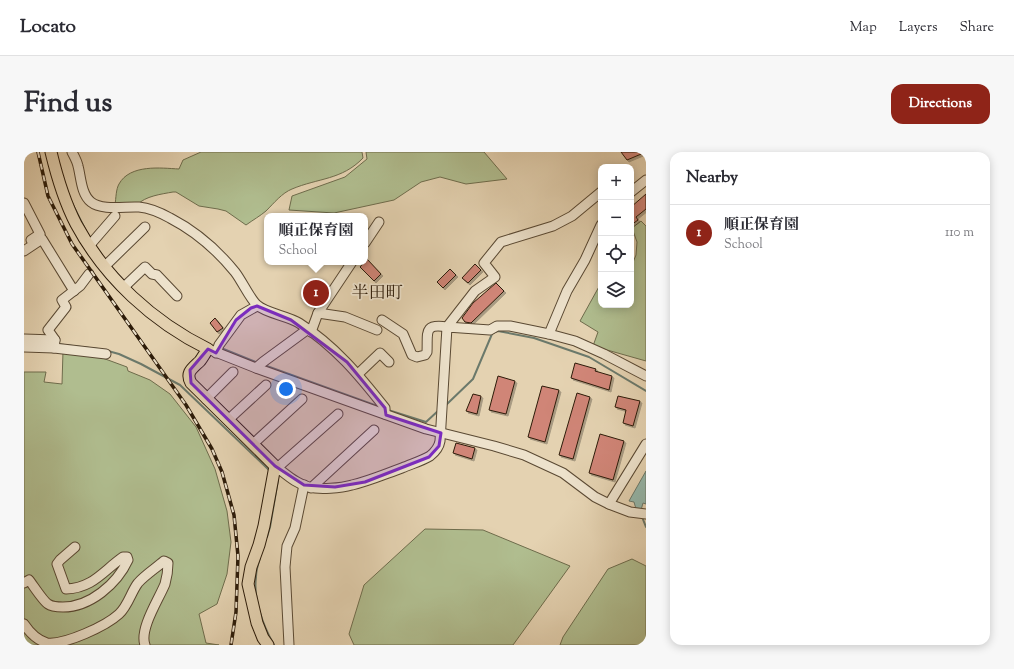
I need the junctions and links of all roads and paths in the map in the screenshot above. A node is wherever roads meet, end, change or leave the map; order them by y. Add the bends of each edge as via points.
1 (51, 152) edge
2 (72, 152) edge
3 (646, 180) edge
4 (634, 190) edge
5 (598, 194) edge
6 (24, 203) edge
7 (115, 216) dead end
8 (379, 222) dead end
9 (145, 227) dead end
10 (598, 232) edge
11 (368, 238) edge
12 (92, 243) junction
13 (27, 249) edge
14 (350, 265) edge
15 (101, 267) junction
16 (126, 286) junction
17 (74, 291) junction
18 (177, 296) dead end
19 (256, 304) junction
20 (318, 313) junction
21 (382, 320) dead end
22 (447, 327) junction
23 (311, 329) junction
24 (376, 330) dead end
25 (549, 334) junction
26 (24, 339) edge
27 (54, 344) junction
28 (24, 347) edge
29 (215, 349) junction
30 (106, 354) dead end
31 (389, 362) dead end
32 (260, 365) junction
33 (233, 372) dead end
34 (359, 373) junction
35 (646, 376) edge
36 (266, 385) dead end
37 (206, 399) junction
38 (302, 399) dead end
39 (385, 411) junction
40 (338, 414) dead end
41 (228, 420) junction
42 (374, 430) dead end
43 (441, 433) junction
44 (253, 444) junction
45 (646, 444) edge
46 (275, 470) junction
47 (307, 487) junction
48 (609, 504) junction
49 (642, 514) edge
50 (75, 547) dead end
51 (24, 583) edge
52 (24, 624) edge
53 (145, 645) edge
54 (268, 645) edge
55 (289, 645) edge

1 - 12 main road via 66,202 76,224
2 - 19 street via 78,164 84,191 92,203 112,207 140,207 160,212 179,223 226,262
3 - 4 street
5 - 22 street via 572,216 553,226 501,242 484,263 495,277 475,291
6 - 13 street via 40,234 28,243
7 - 12 street
8 - 11 street
9 - 15 street
10 - 25 street via 567,291
12 - 15 main road
13 - 17 street via 42,239 61,264
14 - 20 street
15 - 16 main road
15 - 17 street
16 - 18 street via 145,266
16 - 29 main road via 134,298 190,341
17 - 27 street via 62,300 66,307 48,330
19 - 23 street
19 - 29 street via 241,315
20 - 23 street
20 - 24 street via 345,317
21 - 22 street via 403,334 414,357 426,354 430,327
22 - 25 street via 490,330 497,326 510,326
22 - 43 street
23 - 32 street
23 - 34 street
25 - 35 street via 575,341
26 - 27 street
27 - 28 street
27 - 30 street
29 - 32 street
29 - 37 main road via 190,370 188,376
31 - 34 street via 380,353
32 - 39 street
33 - 37 street
34 - 39 street
36 - 41 street
37 - 41 main road
38 - 44 street
39 - 43 street
40 - 46 street
41 - 44 main road
42 - 47 street
43 - 47 street via 439,446 434,453 421,460 351,486
43 - 48 street via 524,455 563,473 595,497
44 - 46 main road
45 - 48 street
46 - 47 street
46 - 54 main road via 264,526 248,584 257,623
47 - 55 street via 286,560
48 - 49 street
50 - 51 street via 57,564 66,589 87,586 123,557 127,557 128,560 110,586 91,599 70,607 48,604 29,580
52 - 53 street via 31,634 48,644 80,637 118,616 138,583 164,561 168,562 165,584 146,630

